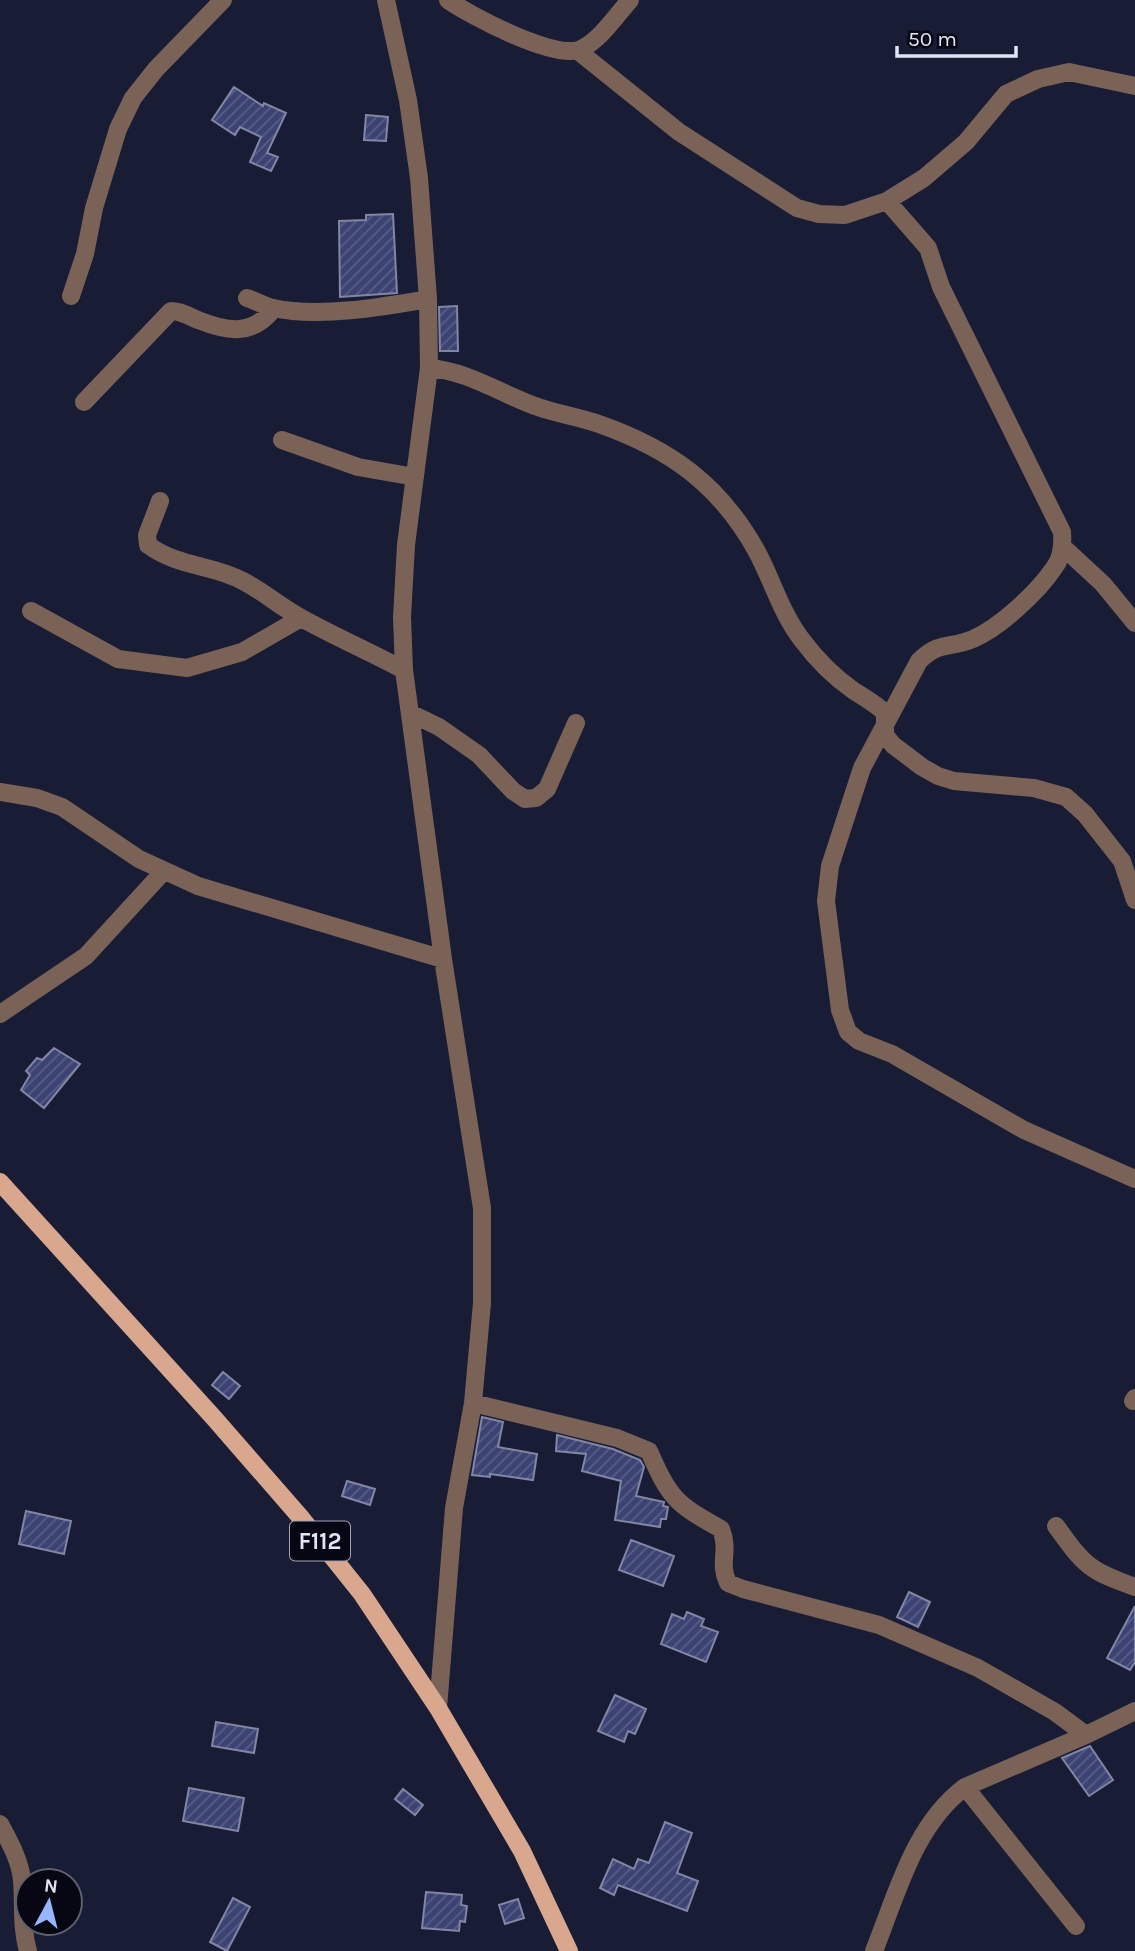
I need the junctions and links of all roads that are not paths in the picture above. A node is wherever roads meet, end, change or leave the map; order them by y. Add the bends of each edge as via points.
1 (223, 0) edge
2 (386, 0) edge
3 (448, 0) edge
4 (630, 0) edge
5 (578, 51) junction
6 (1135, 86) edge
7 (887, 201) junction
8 (71, 296) dead end
9 (247, 298) dead end
10 (428, 299) junction
11 (274, 308) junction
12 (429, 368) junction
13 (84, 402) dead end
14 (282, 440) dead end
15 (415, 477) junction
16 (160, 502) dead end
17 (1063, 547) junction
18 (31, 611) dead end
19 (301, 618) junction
20 (1135, 624) edge
21 (404, 670) junction
22 (410, 713) junction
23 (886, 722) junction
24 (576, 723) dead end
25 (0, 792) edge
26 (163, 872) junction
27 (1135, 900) edge
28 (443, 960) junction
29 (0, 1014) edge
30 (1135, 1179) edge
31 (0, 1182) edge
32 (473, 1403) junction
33 (1056, 1526) dead end
34 (1135, 1587) edge
35 (438, 1708) junction
36 (1135, 1711) edge
37 (1086, 1735) junction
38 (965, 1787) junction
39 (0, 1824) edge
40 (1076, 1926) dead end
41 (28, 1951) edge
42 (569, 1951) edge
43 (874, 1951) edge

1 - 8 street via 156,69 123,118
2 - 10 street via 419,178
3 - 5 street via 507,32 558,51
4 - 5 street
5 - 7 street via 679,132 797,208 845,215
6 - 7 street via 1069,72 1038,79 1006,94 966,142 924,178
7 - 17 street via 928,248 941,287 1062,532
9 - 11 street
10 - 11 street via 326,312
10 - 12 street
11 - 13 street via 255,327 232,329 171,311
12 - 15 street
12 - 23 street via 449,369 522,401 639,440 688,468 743,529 799,637 831,674 885,713
14 - 15 street via 358,467
15 - 21 street via 406,545
16 - 19 street via 147,535 148,545 184,564 244,581
17 - 20 street via 1103,584
17 - 23 street via 1055,567 990,630 942,645 919,661
18 - 19 street via 118,659 187,668 242,652
19 - 21 street
21 - 22 street
22 - 24 street via 479,755 525,799 536,798 547,789
22 - 28 street
23 - 27 street via 885,735 893,745 939,776 1034,788 1066,797 1122,861
23 - 30 street via 862,768 830,866 826,901 840,1010 848,1031 1024,1130
25 - 26 street via 62,807
26 - 28 street
26 - 29 street via 86,956
28 - 32 street via 482,1208 482,1303
31 - 35 main road, F112 via 302,1519 362,1594
32 - 35 street via 454,1508
32 - 37 street via 617,1438 649,1451 680,1505 721,1529 726,1548 722,1570 728,1583 879,1625 978,1668
33 - 34 street via 1093,1570
35 - 42 main road, F112 via 522,1851
36 - 37 street
37 - 38 street
38 - 40 street
38 - 43 street via 948,1800 916,1848
39 - 41 street via 22,1879

